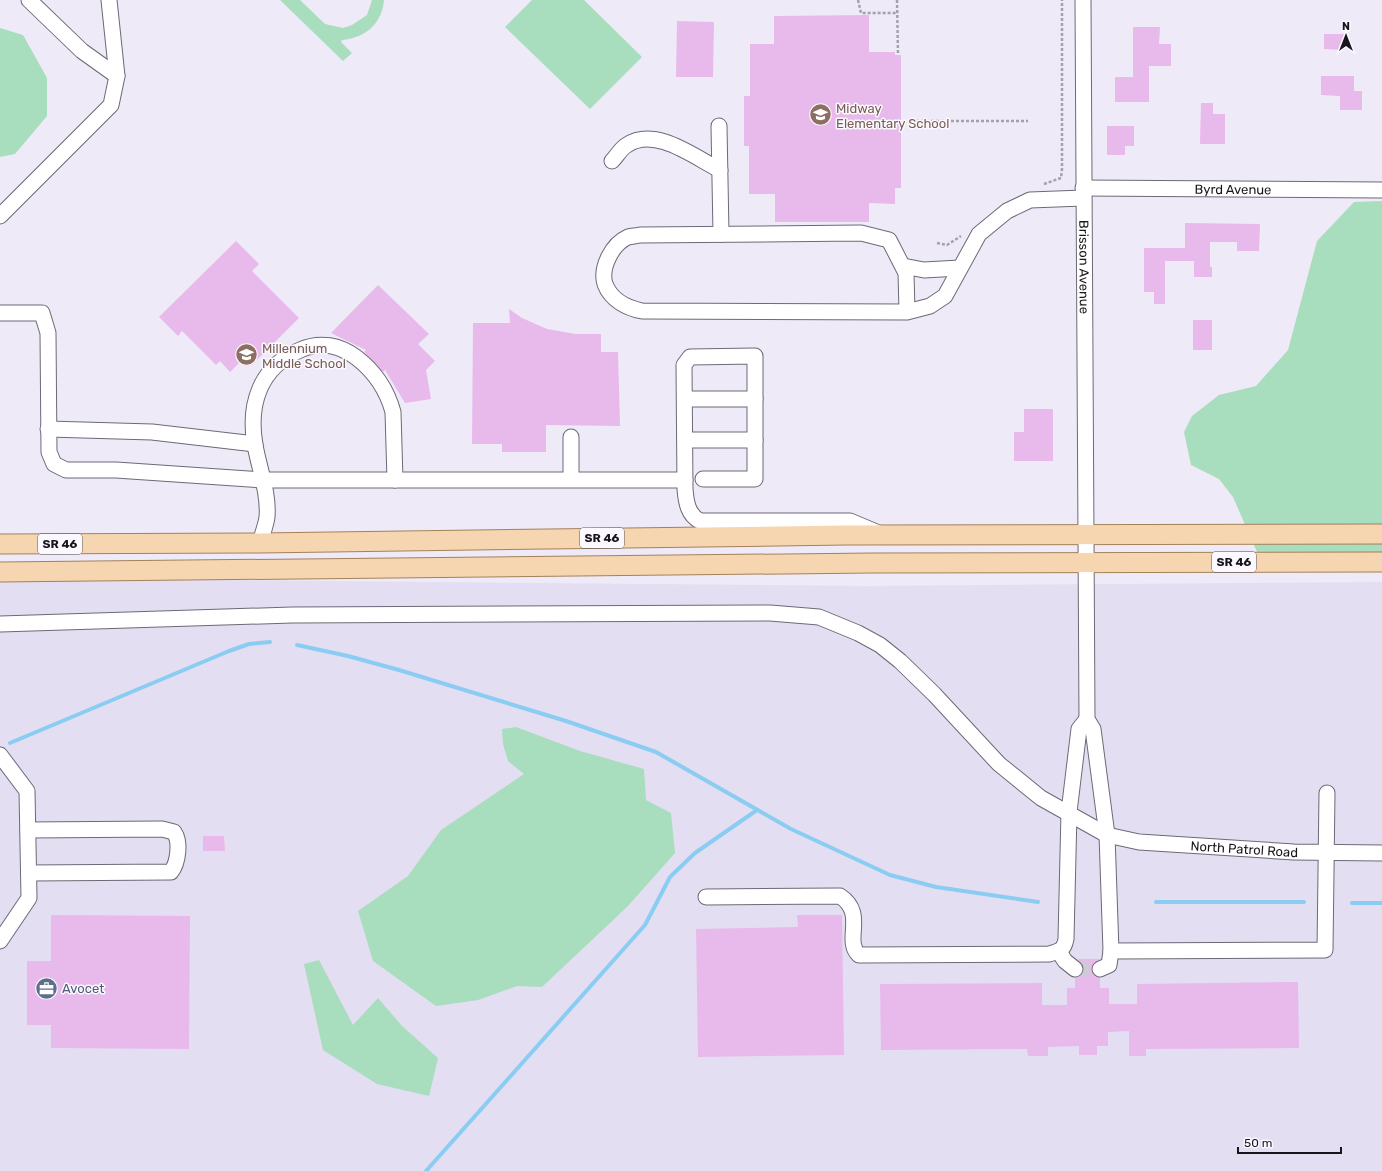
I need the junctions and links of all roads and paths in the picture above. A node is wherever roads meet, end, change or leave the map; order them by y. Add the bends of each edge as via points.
1 (29, 0) edge
2 (109, 0) edge
3 (858, 0) edge
4 (897, 0) edge
5 (1062, 0) edge
6 (1083, 0) edge
7 (898, 13) junction
8 (898, 55) dead end
9 (117, 76) junction
10 (911, 121) dead end
11 (1028, 121) dead end
12 (719, 126) dead end
13 (612, 161) dead end
14 (720, 170) junction
15 (1041, 186) dead end
16 (1382, 190) edge
17 (1084, 193) junction
18 (0, 216) edge
19 (721, 234) junction
20 (963, 235) dead end
21 (937, 243) dead end
22 (903, 266) junction
23 (960, 268) junction
24 (907, 312) junction
25 (0, 313) edge
26 (684, 399) junction
27 (755, 399) junction
28 (48, 429) junction
29 (571, 437) dead end
30 (685, 440) junction
31 (755, 440) junction
32 (255, 444) junction
33 (571, 479) junction
34 (703, 479) dead end
35 (262, 480) junction
36 (395, 480) junction
37 (685, 480) junction
38 (1382, 534) edge
39 (885, 535) junction
40 (1085, 535) junction
41 (260, 543) junction
42 (0, 544) edge
43 (1085, 562) junction
44 (1382, 562) edge
45 (0, 572) edge
46 (0, 624) edge
47 (1087, 719) junction
48 (0, 755) edge
49 (1074, 772) junction
50 (1098, 773) junction
51 (1327, 793) dead end
52 (1069, 812) junction
53 (28, 830) junction
54 (1107, 835) junction
55 (1326, 852) junction
56 (1382, 853) edge
57 (29, 873) junction
58 (706, 897) dead end
59 (0, 941) edge
60 (1111, 951) junction
61 (1059, 952) junction
62 (1075, 969) tunnel mouth
63 (1100, 969) dead end

1 - 9 street via 82,51
2 - 9 street
3 - 7 path via 861,13
4 - 7 path
5 - 15 path via 1062,170 1060,178
6 - 17 street, Brisson Avenue
7 - 8 path
9 - 18 street via 111,105
10 - 11 path
12 - 14 street
13 - 14 street via 626,145 651,138 666,142
14 - 19 street
16 - 17 street, Byrd Avenue
17 - 23 street, Byrd Avenue via 1030,200 1007,211 979,234
17 - 40 street, Brisson Avenue
19 - 22 street, Byrd Avenue via 861,233 889,240
19 - 24 street, Byrd Avenue via 627,237 608,259 604,272 605,285 620,302 629,308 642,311
20 - 21 path via 947,245
22 - 23 street via 924,270
22 - 24 street, Byrd Avenue via 906,273
23 - 24 street, Byrd Avenue via 945,296 930,306
25 - 28 street via 42,313 48,333
26 - 27 street
26 - 27 street via 684,364 690,357 748,356 755,356
26 - 30 street
27 - 31 street
28 - 32 street via 152,432
28 - 35 street via 49,452 54,464 66,470 116,470
29 - 33 street
30 - 31 street
30 - 37 street
31 - 34 street via 755,479
32 - 35 street
32 - 36 street via 254,407 263,381 273,368 299,350 322,344 333,346 363,363 386,393 393,412
33 - 36 street
33 - 37 street
35 - 36 street
35 - 41 street via 267,517
37 - 39 street via 689,510 694,518 700,521 850,521
38 - 40 main road, SR 46
39 - 40 main road, SR 46
39 - 41 main road, SR 46
40 - 43 street
41 - 42 main road, SR 46
43 - 44 main road, SR 46
43 - 45 main road, SR 46
43 - 47 street
46 - 52 street, North Patrol Road via 292,615 770,613 819,617 880,645 934,694 999,764 1041,798
47 - 49 street via 1079,729
47 - 50 street via 1092,729
48 - 53 street via 28,791
49 - 50 street
49 - 52 street
50 - 54 street
51 - 55 street
52 - 54 street, North Patrol Road
52 - 61 street via 1066,939 1064,947
53 - 57 street
53 - 57 street via 162,828 174,832 177,840 176,864 171,872
54 - 55 street, North Patrol Road via 1139,842
54 - 60 street
55 - 56 street, North Patrol Road
55 - 60 street via 1325,950
57 - 59 street via 30,898
58 - 61 street via 840,896 851,906 854,915 854,946 859,955
60 - 63 street via 1109,965
61 - 62 street via 1064,961

